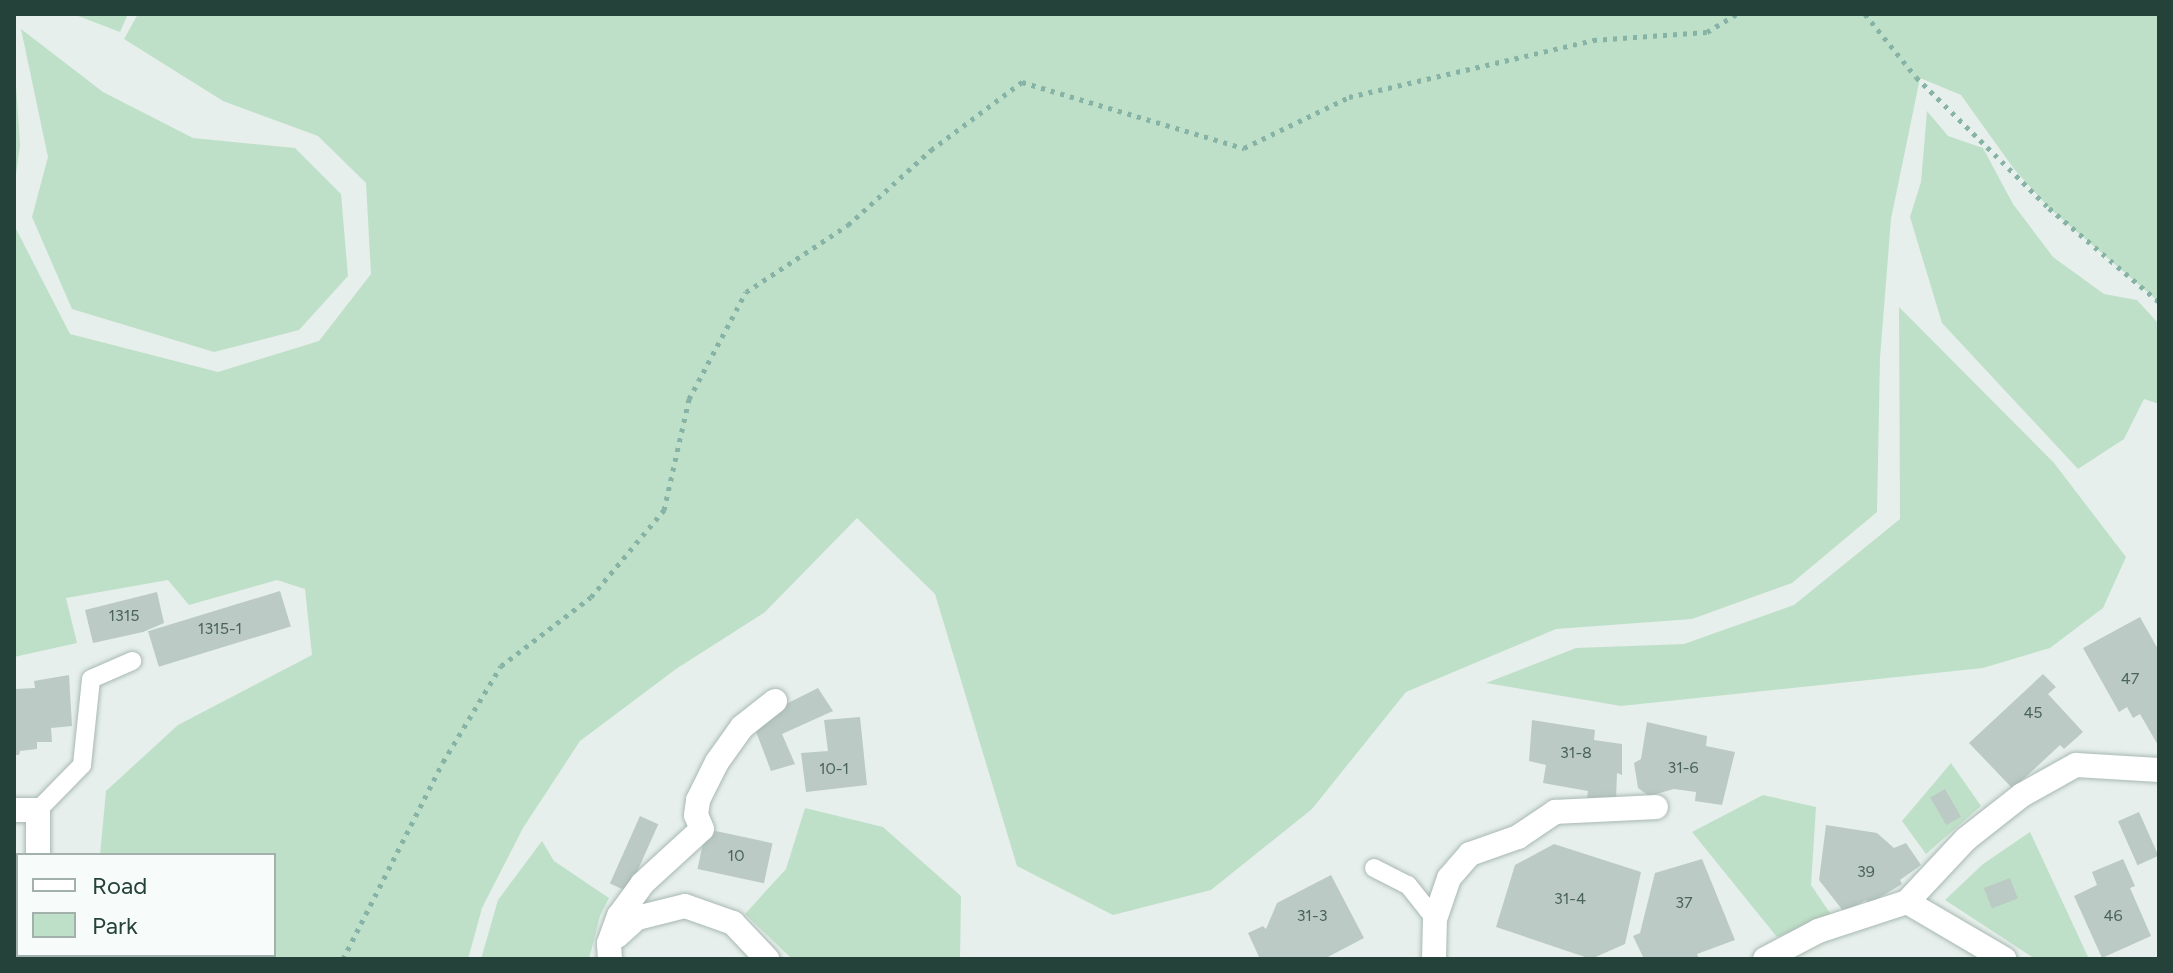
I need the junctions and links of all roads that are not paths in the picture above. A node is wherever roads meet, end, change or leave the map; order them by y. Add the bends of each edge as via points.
1 (132, 661) dead end
2 (775, 701) dead end
3 (2159, 770) edge
4 (1656, 807) dead end
5 (26, 810) edge
6 (37, 853) edge
7 (1374, 868) dead end
8 (1907, 902) junction
9 (1435, 919) junction
10 (610, 951) edge
11 (767, 959) edge
12 (1434, 959) edge
13 (1765, 959) edge
14 (2004, 959) edge

1 - 5 lane via 91,679 82,765
2 - 10 street via 742,727 717,762 698,800 696,815 702,829 642,884 619,916
3 - 8 street via 2076,765 2022,795 1966,839
4 - 9 street via 1555,812 1518,837 1470,854 1449,878
5 - 6 street
7 - 9 lane via 1408,885
8 - 13 street via 1818,931
8 - 14 street
9 - 12 street
10 - 11 street via 637,918 685,906 733,923

